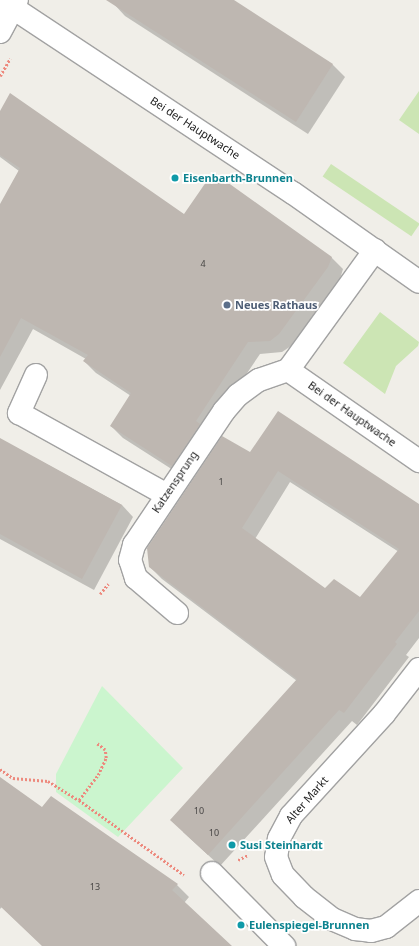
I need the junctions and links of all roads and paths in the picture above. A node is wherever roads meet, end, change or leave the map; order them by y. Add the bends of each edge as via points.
1 (10, 3) edge
2 (0, 32) edge
3 (376, 250) junction
4 (419, 282) edge
5 (288, 370) junction
6 (36, 375) dead end
7 (419, 461) edge
8 (167, 495) junction
9 (178, 613) dead end
10 (419, 669) edge
11 (96, 743) dead end
12 (0, 769) edge
13 (79, 800) junction
14 (278, 842) junction
15 (212, 873) junction
16 (419, 901) edge
17 (395, 921) junction
18 (284, 946) edge
19 (376, 946) edge

1 - 2 street
1 - 3 street, Bei der Hauptwache
3 - 4 street, Bei der Hauptwache
3 - 5 street
5 - 7 street, Bei der Hauptwache
5 - 8 street, Katzensprung via 258,380 238,395 224,410
6 - 8 street via 19,413
8 - 9 street, Katzensprung via 134,545 130,560 138,581
10 - 14 street, Alter Markt via 384,714 291,816
11 - 13 path via 105,750 106,758 98,775
12 - 13 path via 13,778 48,781
13 - 15 path via 187,878 195,882
14 - 15 path
14 - 17 street, Alter Markt via 276,862 283,875 325,914 348,927 366,931 380,929
15 - 18 street
16 - 17 street, Alter Markt
17 - 19 street, Alter Markt

